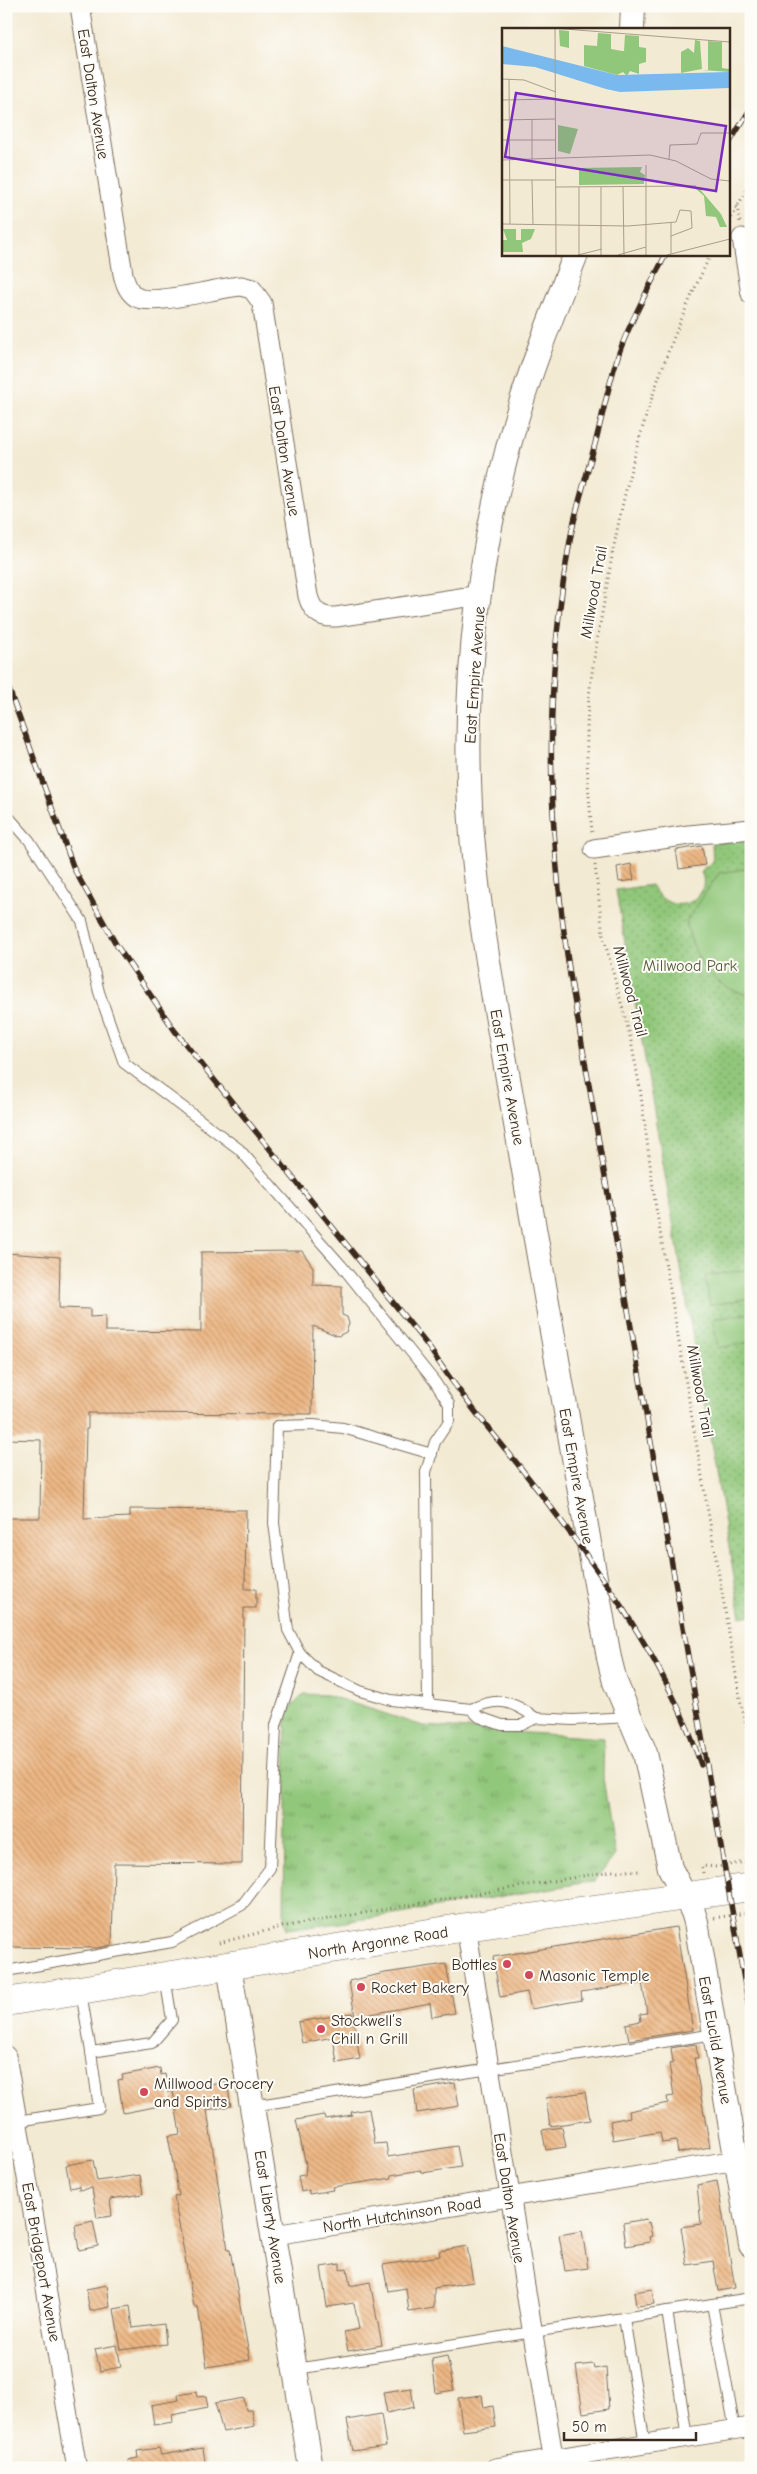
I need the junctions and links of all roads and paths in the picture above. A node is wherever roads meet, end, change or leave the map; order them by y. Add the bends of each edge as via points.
1 (80, 6) edge
2 (633, 6) edge
3 (632, 28) edge
4 (751, 183) edge
5 (730, 219) edge
6 (742, 238) dead end
7 (576, 255) edge
8 (711, 255) edge
9 (751, 294) edge
10 (480, 594) junction
11 (6, 814) edge
12 (751, 829) edge
13 (594, 849) junction
14 (432, 1454) junction
15 (300, 1654) junction
16 (428, 1704) junction
17 (471, 1709) junction
18 (631, 1717) junction
19 (536, 1718) junction
20 (751, 1745) edge
21 (751, 1861) edge
22 (702, 1866) dead end
23 (640, 1871) dead end
24 (751, 1887) edge
25 (684, 1896) junction
26 (751, 1912) edge
27 (709, 1918) dead end
28 (466, 1927) junction
29 (222, 1955) junction
30 (6, 1971) edge
31 (165, 1976) junction
32 (80, 1990) junction
33 (6, 2002) edge
34 (715, 2034) junction
35 (91, 2052) junction
36 (6, 2056) edge
37 (489, 2068) junction
38 (252, 2106) junction
39 (18, 2121) junction
40 (737, 2160) junction
41 (510, 2196) junction
42 (274, 2234) junction
43 (751, 2245) edge
44 (751, 2298) edge
45 (712, 2304) junction
46 (667, 2311) junction
47 (624, 2318) junction
48 (533, 2332) junction
49 (296, 2369) junction
50 (743, 2429) edge
51 (687, 2437) junction
52 (645, 2444) junction
53 (554, 2463) edge
54 (78, 2468) edge
55 (312, 2468) edge
56 (495, 2468) edge

1 - 10 street, East Dalton Avenue via 127,287 135,297 152,300 236,286 252,289 259,297 312,608 317,613 336,617
2 - 3 street
4 - 5 path
6 - 9 street
7 - 10 street, East Empire Avenue via 541,342 515,423 494,510
8 - 13 path, Millwood Trail via 678,324 648,405 616,532 592,675 587,729
10 - 18 street, East Empire Avenue via 468,737 471,826 478,897 609,1658 615,1682
11 - 14 lane via 29,840 82,921 99,992 124,1063 239,1149 341,1265 435,1382 449,1404 449,1421 435,1442
12 - 13 street
13 - 20 path, Millwood Trail via 603,935 637,1070 655,1202 741,1704
14 - 15 lane via 343,1428 277,1426 274,1523 288,1630
14 - 16 lane via 426,1472
15 - 16 lane via 318,1671 360,1691 391,1700
15 - 30 lane via 276,1726 270,1868 242,1905 172,1942
16 - 17 lane
17 - 19 lane via 489,1701 500,1701 516,1704
17 - 19 lane via 478,1717 502,1725 522,1725
18 - 19 lane
18 - 25 street, East Empire Avenue via 649,1767 670,1868
21 - 22 path via 717,1867
23 - 29 path via 612,1871 281,1927
24 - 25 main road, North Argonne Road
25 - 28 main road, North Argonne Road
25 - 34 street, East Euclid Avenue via 696,1922
26 - 27 path
28 - 29 main road, North Argonne Road
28 - 37 street, East Dalton Avenue
29 - 31 main road, North Argonne Road
29 - 38 street, East Liberty Avenue
31 - 32 main road, North Argonne Road
31 - 35 lane via 172,2020 152,2043
32 - 33 main road, North Argonne Road
32 - 35 lane
34 - 37 lane
34 - 40 street, East Euclid Avenue
35 - 39 lane via 99,2108
36 - 39 street, East Bridgeport Avenue
37 - 38 lane
37 - 41 street, East Dalton Avenue
38 - 42 street, East Liberty Avenue
39 - 54 street, East Bridgeport Avenue
40 - 41 street, North Hutchinson Road
40 - 43 street, East Euclid Avenue
41 - 42 street, North Hutchinson Road
41 - 48 street, East Dalton Avenue
42 - 49 street, East Liberty Avenue
44 - 45 lane
45 - 46 lane
45 - 50 lane
46 - 47 lane
46 - 51 lane
47 - 48 lane
47 - 52 lane
48 - 49 lane
48 - 53 street, East Dalton Avenue
49 - 55 street, East Liberty Avenue
50 - 51 street
51 - 52 street
52 - 53 street
53 - 56 street

